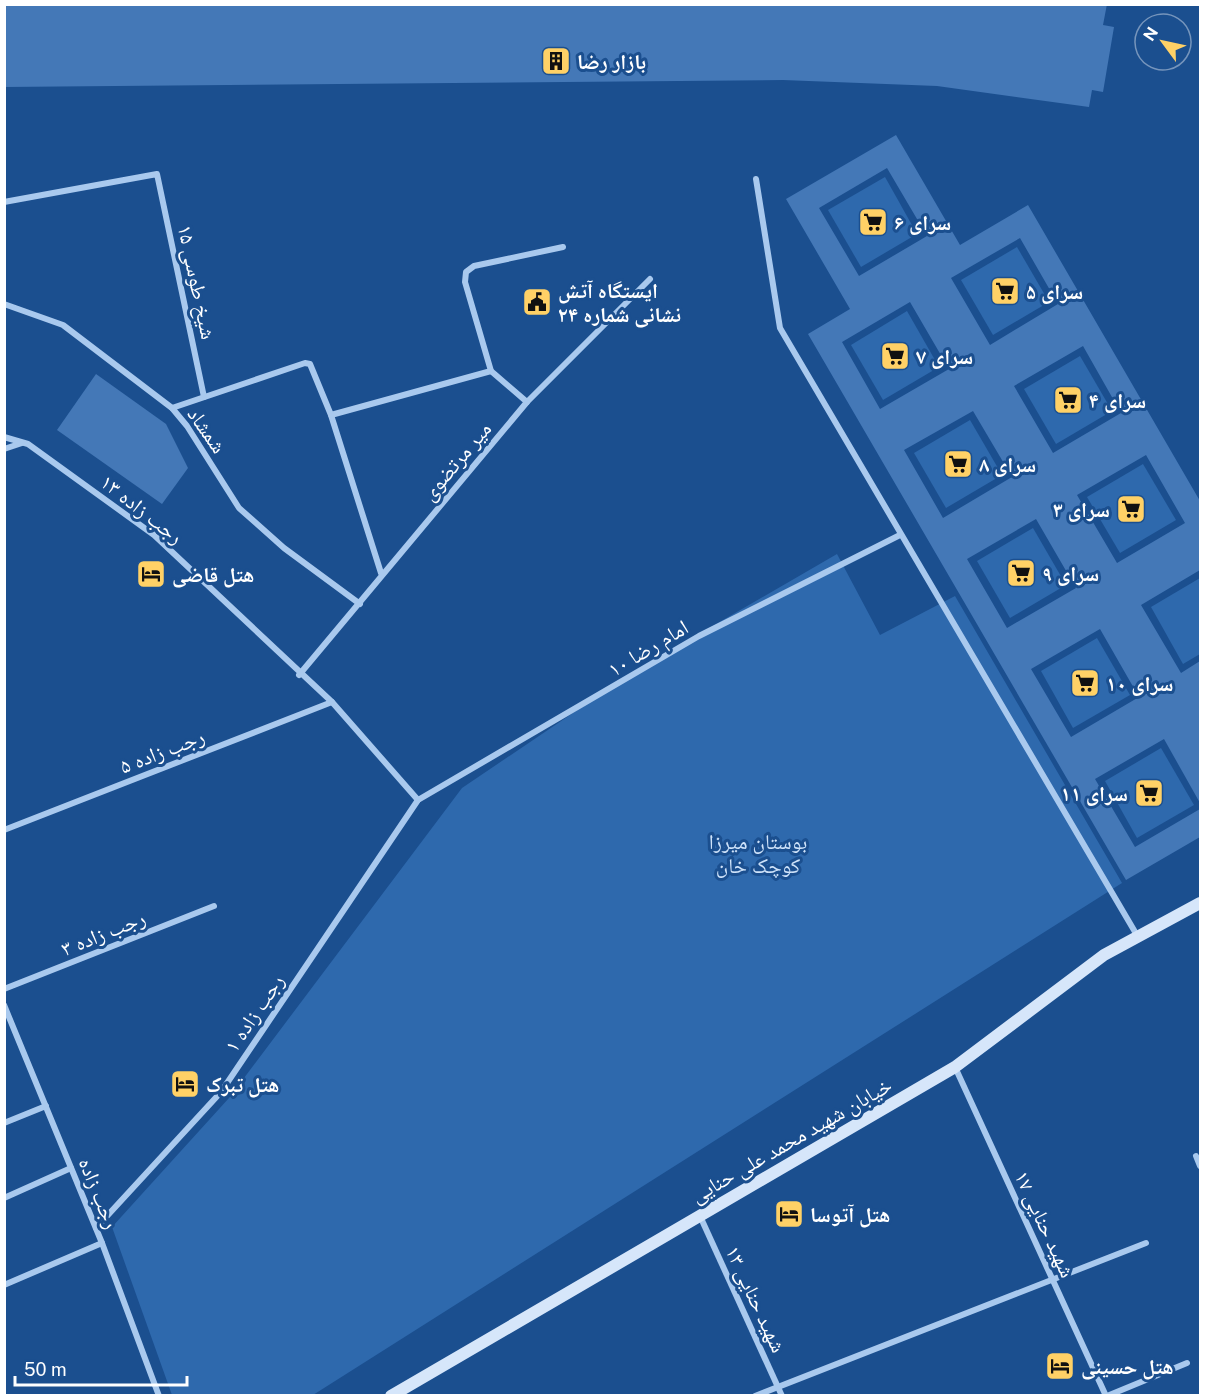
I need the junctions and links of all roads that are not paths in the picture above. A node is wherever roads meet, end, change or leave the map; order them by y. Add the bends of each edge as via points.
1 (756, 178) dead end
2 (4, 202) edge
3 (563, 247) dead end
4 (650, 279) dead end
5 (4, 304) edge
6 (491, 371) junction
7 (204, 397) junction
8 (527, 402) junction
9 (172, 408) junction
10 (331, 415) junction
11 (4, 437) edge
12 (22, 442) junction
13 (4, 449) edge
14 (900, 535) junction
15 (381, 573) junction
16 (360, 604) junction
17 (299, 675) junction
18 (332, 702) junction
19 (418, 800) junction
20 (4, 830) edge
21 (1200, 903) edge
22 (214, 906) dead end
23 (1138, 937) junction
24 (4, 989) edge
25 (4, 1005) edge
26 (955, 1067) junction
27 (46, 1106) junction
28 (4, 1123) edge
29 (1196, 1156) dead end
30 (1200, 1166) edge
31 (71, 1168) junction
32 (4, 1198) edge
33 (699, 1216) junction
34 (96, 1228) junction
35 (102, 1243) junction
36 (1146, 1243) dead end
37 (1053, 1280) junction
38 (4, 1285) edge
39 (1187, 1363) dead end
40 (778, 1387) junction
41 (395, 1394) edge
42 (159, 1395) edge
43 (755, 1395) edge
44 (782, 1395) edge
45 (1106, 1395) edge

1 - 14 street via 780,328
2 - 7 street, ۱۵ شیخ طوسی via 157,174
3 - 6 street via 474,266 466,272 465,282
4 - 8 street, میر مرتضوی
5 - 9 street, شمشاد via 63,325
6 - 8 street
6 - 10 street
7 - 9 street
7 - 10 street via 305,363 310,364
8 - 15 street, میر مرتضوی
9 - 16 street, شمشاد via 239,508 284,548
10 - 15 street
11 - 12 street, رجب زاده ۱۳
12 - 13 street
12 - 17 street, رجب زاده ۱۳ via 154,535
14 - 19 street, امام رضا ۱۰ via 699,636
14 - 23 street
15 - 16 street, میر مرتضوی
16 - 17 street, میر مرتضوی
17 - 18 street, رجب زاده ۱۳
18 - 19 street, رجب زاده ۱۳
18 - 20 street, رجب زاده ۵
19 - 34 street, رجب زاده ۱ via 221,1092
21 - 23 main road, خیابان شهید محمد علی حنایی
22 - 24 street, رجب زاده ۳
23 - 26 main road, خیابان شهید محمد علی حنایی via 1104,955
25 - 27 street, رجب زاده
26 - 33 main road, خیابان شهید محمد علی حنایی
26 - 37 street, شهید حنایی ۱۷
27 - 28 street
27 - 31 street, رجب زاده
29 - 30 street
31 - 32 street
31 - 34 street, رجب زاده
33 - 40 street, شهید حنایی ۱۳
33 - 41 main road, خیابان شهید محمد علی حنایی
34 - 35 street, رجب زاده
35 - 38 street
35 - 42 street, رجب زاده
36 - 37 street
37 - 40 street
37 - 45 street, شهید حنایی ۱۷
39 - 45 street
40 - 43 street
40 - 44 street, شهید حنایی ۱۳

